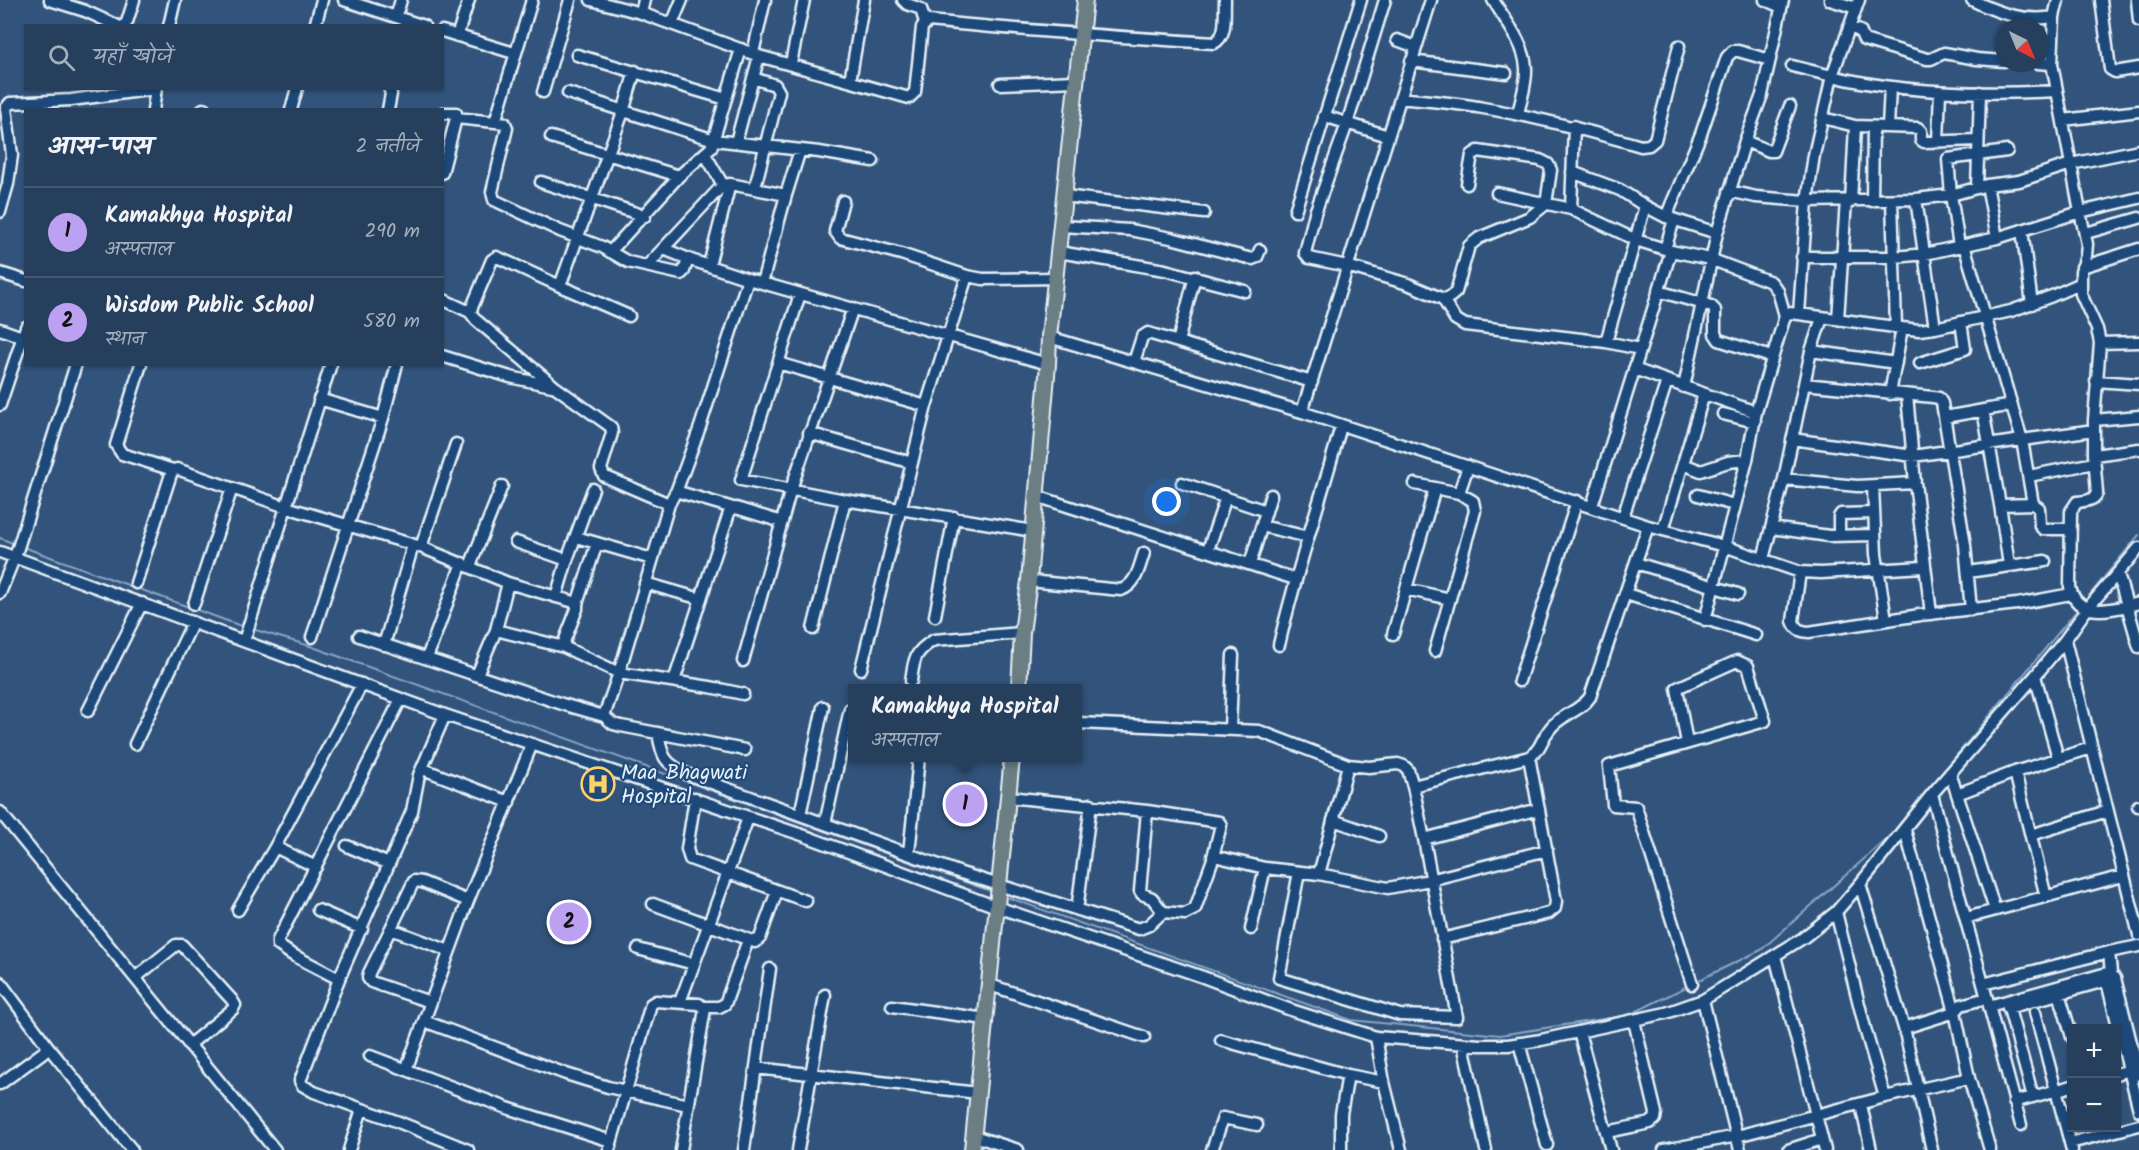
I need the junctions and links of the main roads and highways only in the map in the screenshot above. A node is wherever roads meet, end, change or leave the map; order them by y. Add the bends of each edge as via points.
1 (1085, 0) edge
2 (1019, 684) edge
3 (1012, 762) edge
4 (973, 1143) edge

1 - 2 main road via 1049,337
3 - 4 main road

